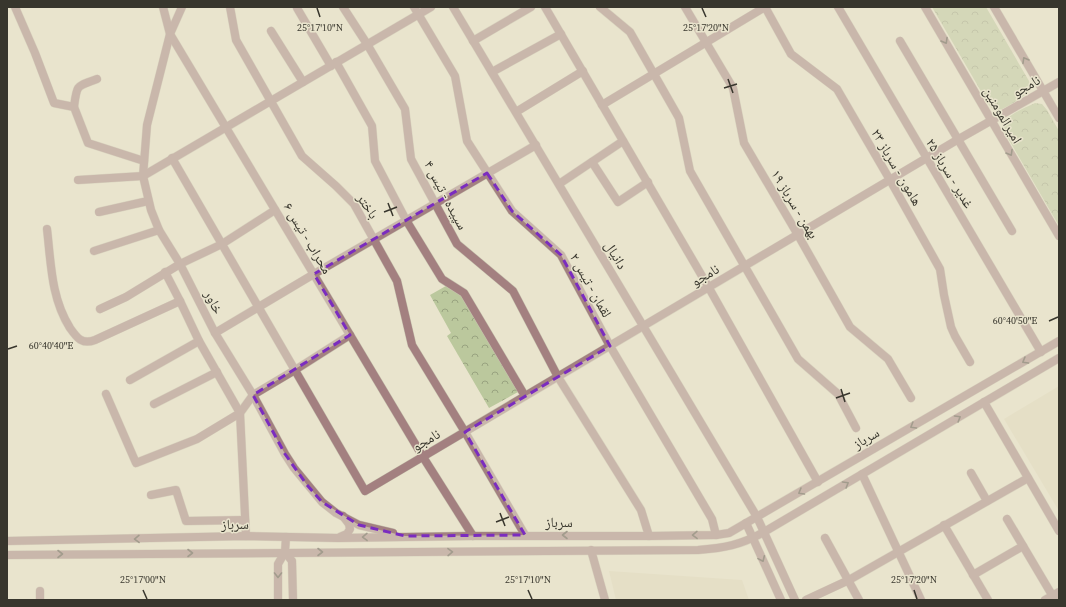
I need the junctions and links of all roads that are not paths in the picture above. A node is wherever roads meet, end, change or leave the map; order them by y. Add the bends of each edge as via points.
1 (15, 7) edge
2 (163, 7) edge
3 (182, 7) edge
4 (230, 7) edge
5 (343, 7) edge
6 (431, 7) edge
7 (453, 7) edge
8 (531, 7) edge
9 (545, 7) edge
10 (600, 7) edge
11 (685, 7) edge
12 (765, 7) edge
13 (838, 7) edge
14 (925, 7) edge
15 (994, 7) edge
16 (297, 8) dead end
17 (416, 10) edge
18 (271, 31) dead end
19 (170, 34) junction
20 (561, 34) junction
21 (473, 41) junction
22 (706, 42) junction
23 (900, 42) dead end
24 (367, 44) junction
25 (333, 64) junction
26 (583, 71) junction
27 (492, 72) junction
28 (654, 74) junction
29 (97, 79) dead end
30 (303, 82) junction
31 (1059, 82) edge
32 (1043, 90) junction
33 (271, 100) junction
34 (602, 105) junction
35 (74, 107) junction
36 (516, 112) junction
37 (1059, 118) edge
38 (991, 120) junction
39 (226, 127) junction
40 (957, 140) junction
41 (623, 141) junction
42 (536, 145) junction
43 (172, 158) junction
44 (926, 159) junction
45 (144, 161) junction
46 (592, 162) junction
47 (487, 173) junction
48 (143, 176) junction
49 (78, 180) dead end
50 (890, 180) junction
51 (648, 182) junction
52 (559, 184) junction
53 (148, 201) junction
54 (435, 203) junction
55 (275, 210) junction
56 (99, 212) dead end
57 (406, 220) junction
58 (47, 228) dead end
59 (159, 230) junction
60 (1012, 231) dead end
61 (798, 235) junction
62 (1059, 236) edge
63 (373, 239) junction
64 (222, 244) junction
65 (94, 251) dead end
66 (180, 264) junction
67 (746, 266) junction
68 (165, 272) junction
69 (314, 274) junction
70 (709, 288) junction
71 (180, 301) junction
72 (259, 308) junction
73 (100, 309) dead end
74 (644, 326) junction
75 (216, 333) junction
76 (350, 335) junction
77 (199, 341) junction
78 (1059, 341) edge
79 (610, 346) junction
80 (1041, 352) junction
81 (1059, 358) edge
82 (970, 362) dead end
83 (295, 370) junction
84 (216, 372) junction
85 (558, 377) junction
86 (130, 380) dead end
87 (976, 389) junction
88 (106, 394) dead end
89 (254, 395) junction
90 (525, 396) junction
91 (911, 398) dead end
92 (984, 402) junction
93 (154, 404) dead end
94 (240, 414) junction
95 (856, 428) dead end
96 (465, 432) junction
97 (423, 457) junction
98 (971, 473) dead end
99 (862, 474) junction
100 (1028, 478) junction
101 (818, 482) junction
102 (151, 495) dead end
103 (988, 501) junction
104 (343, 516) junction
105 (757, 517) junction
106 (1007, 519) dead end
107 (245, 520) junction
108 (746, 524) junction
109 (944, 525) junction
110 (1059, 530) edge
111 (764, 532) junction
112 (716, 534) junction
113 (525, 535) junction
114 (246, 536) junction
115 (405, 536) junction
116 (473, 536) junction
117 (591, 536) junction
118 (649, 536) junction
119 (286, 537) junction
120 (338, 538) junction
121 (753, 538) junction
122 (825, 538) dead end
123 (7, 541) edge
124 (34, 541) junction
125 (1023, 546) junction
126 (591, 550) junction
127 (285, 552) junction
128 (898, 552) junction
129 (33, 554) junction
130 (7, 555) edge
131 (973, 575) junction
132 (849, 580) junction
133 (40, 591) dead end
134 (1053, 597) edge
135 (40, 600) edge
136 (278, 600) edge
137 (293, 600) edge
138 (605, 600) edge
139 (781, 600) edge
140 (795, 600) edge
141 (806, 600) edge
142 (859, 600) edge
143 (921, 600) edge
144 (988, 600) edge

1 - 35 street via 54,103
2 - 19 street
3 - 19 street, خاور
4 - 33 street, باختر via 236,40
5 - 24 street, سپیده - تیس ۴
6 - 17 street
7 - 21 street, دانیال
8 - 21 street
9 - 20 street
10 - 28 street via 630,32
11 - 22 street, بهمن - سرباز ۱۹
12 - 22 street
12 - 50 street, هامون - سرباز ۲۳ via 791,54 837,90
13 - 44 street, غدیر - سرباز ۲۵
14 -> 38 street, امیرالمومنین
32 -> 15 street
16 - 25 street
17 - 24 street
17 - 47 street, لقمان - تیس ۲ via 455,76 467,141
18 - 30 street
19 - 39 street, محراب - تیس ۶
19 - 45 street, خاور via 147,125
20 - 26 street
20 - 27 street
21 - 27 street, دانیال
22 - 28 street
22 - 61 street, بهمن - سرباز ۱۹ via 733,88 744,143
23 - 40 street
24 - 25 street
24 - 54 street, سپیده - تیس ۴ via 405,110 411,159
25 - 30 street
25 - 57 street via 372,126 375,161
26 - 34 street
26 - 36 street
27 - 36 street, دانیال
28 - 34 street
28 - 67 street via 679,118 690,171
29 - 35 street via 79,85 76,89
30 - 33 street
31 - 32 street, نامجو
32 - 37 street
32 - 38 street, نامجو
33 - 39 street
33 - 63 street, باختر via 302,156 346,195
34 - 41 street
35 - 45 street via 88,143
36 - 42 street, دانیال
38 - 40 street, نامجو
38 -> 62 street, امیرالمومنین
39 - 43 street
39 - 55 street, محراب - تیس ۶
40 - 44 street, نامجو
40 - 60 street
41 - 46 street
41 - 51 street
42 - 47 street
42 - 52 street, دانیال
43 - 48 street
43 - 64 street
44 - 50 street, نامجو
44 - 80 street, غدیر - سرباز ۲۵
45 - 48 street, خاور
46 - 51 street via 618,202
46 - 52 street
47 - 54 street
47 - 79 street, لقمان - تیس ۲ via 512,211 561,255
48 - 49 street
48 - 53 street, خاور
50 - 61 street, نامجو
50 - 82 street, هامون - سرباز ۲۳ via 940,269 951,327
51 - 70 street
52 - 74 street, دانیال
53 - 56 street
53 - 59 street, خاور
54 - 57 street
54 - 85 street, سپیده - تیس ۴ via 457,244 513,291
55 - 64 street
55 - 69 street, محراب - تیس ۶
57 - 63 street
57 - 90 street via 442,279 464,293
58 - 71 street via 57,302 68,324 83,342 95,340
59 - 65 street
59 - 66 street, خاور
61 - 67 street, نامجو
61 - 91 street, بهمن - سرباز ۱۹ via 850,327 888,359
63 - 69 street
63 - 96 street, باختر via 397,281 412,345
64 - 66 street
64 - 72 street
66 - 68 street
66 - 75 street, خاور
67 - 70 street, نامجو
67 - 95 street via 798,359 838,394
68 - 71 street
68 - 73 street via 126,297
69 - 72 street
69 - 76 street, محراب - تیس ۶
70 - 74 street, نامجو
70 - 101 street
71 - 77 street
72 - 75 street
72 - 83 street
74 - 79 street, نامجو
74 - 105 street, دانیال
75 - 89 street, خاور
76 - 83 street
76 - 97 street, محراب - تیس ۶
77 - 84 street
77 - 86 street
78 - 80 street, سرباز
79 - 85 street, نامجو
79 - 112 street, لقمان - تیس ۲ via 712,519
80 -> 87 street, سرباز
81 - 92 street, سرباز
83 - 89 street
83 - 97 street, نامجو via 365,491
84 - 93 street
84 - 94 street
85 - 90 street, نامجو
85 - 118 street, سپیده - تیس ۴ via 641,510
87 - 92 street
87 -> 101 street, سرباز
88 - 94 street via 136,463 197,439
89 - 94 street
89 - 104 street, خاور via 294,468 322,502
90 - 96 street, نامجو
99 -> 92 street, سرباز
92 - 100 street
94 - 107 street
96 - 97 street, نامجو
96 - 113 street, باختر
97 - 116 street, محراب - تیس ۶
98 - 103 street
111 -> 99 street, سرباز
99 - 128 street
100 - 103 street
100 - 110 street
101 -> 105 street, سرباز
102 - 107 street via 176,490 186,521
103 - 109 street
104 - 115 street, خاور via 359,525
104 - 120 street via 349,524 349,532
105 - 108 street, سرباز
105 - 111 street, دانیال
106 - 125 street
107 - 114 street
108 - 112 street, سرباز via 729,533
108 - 121 street
109 - 128 street
109 - 131 street
111 - 121 street, سرباز
111 - 140 street, دانیال
112 -> 118 street, سرباز
113 - 116 street, سرباز
117 -> 113 street, سرباز
114 - 119 street, سرباز
114 -> 124 street, سرباز
115 - 116 street, سرباز
115 -> 120 street, سرباز
117 - 118 street, سرباز
117 - 126 street
119 - 120 street, سرباز
119 - 127 street
121 - 126 street, سرباز via 735,546 716,549
121 -> 139 street
122 - 132 street
123 - 124 street, سرباز
124 - 129 street
125 - 131 street
125 - 134 street
127 -> 126 street, سرباز
126 - 138 street
129 -> 127 street, سرباز
127 -> 136 street via 278,564
127 - 137 street via 292,561
128 - 132 street
128 - 143 street
129 - 130 street, سرباز
131 - 144 street
132 - 141 street
132 - 142 street
133 - 135 street

